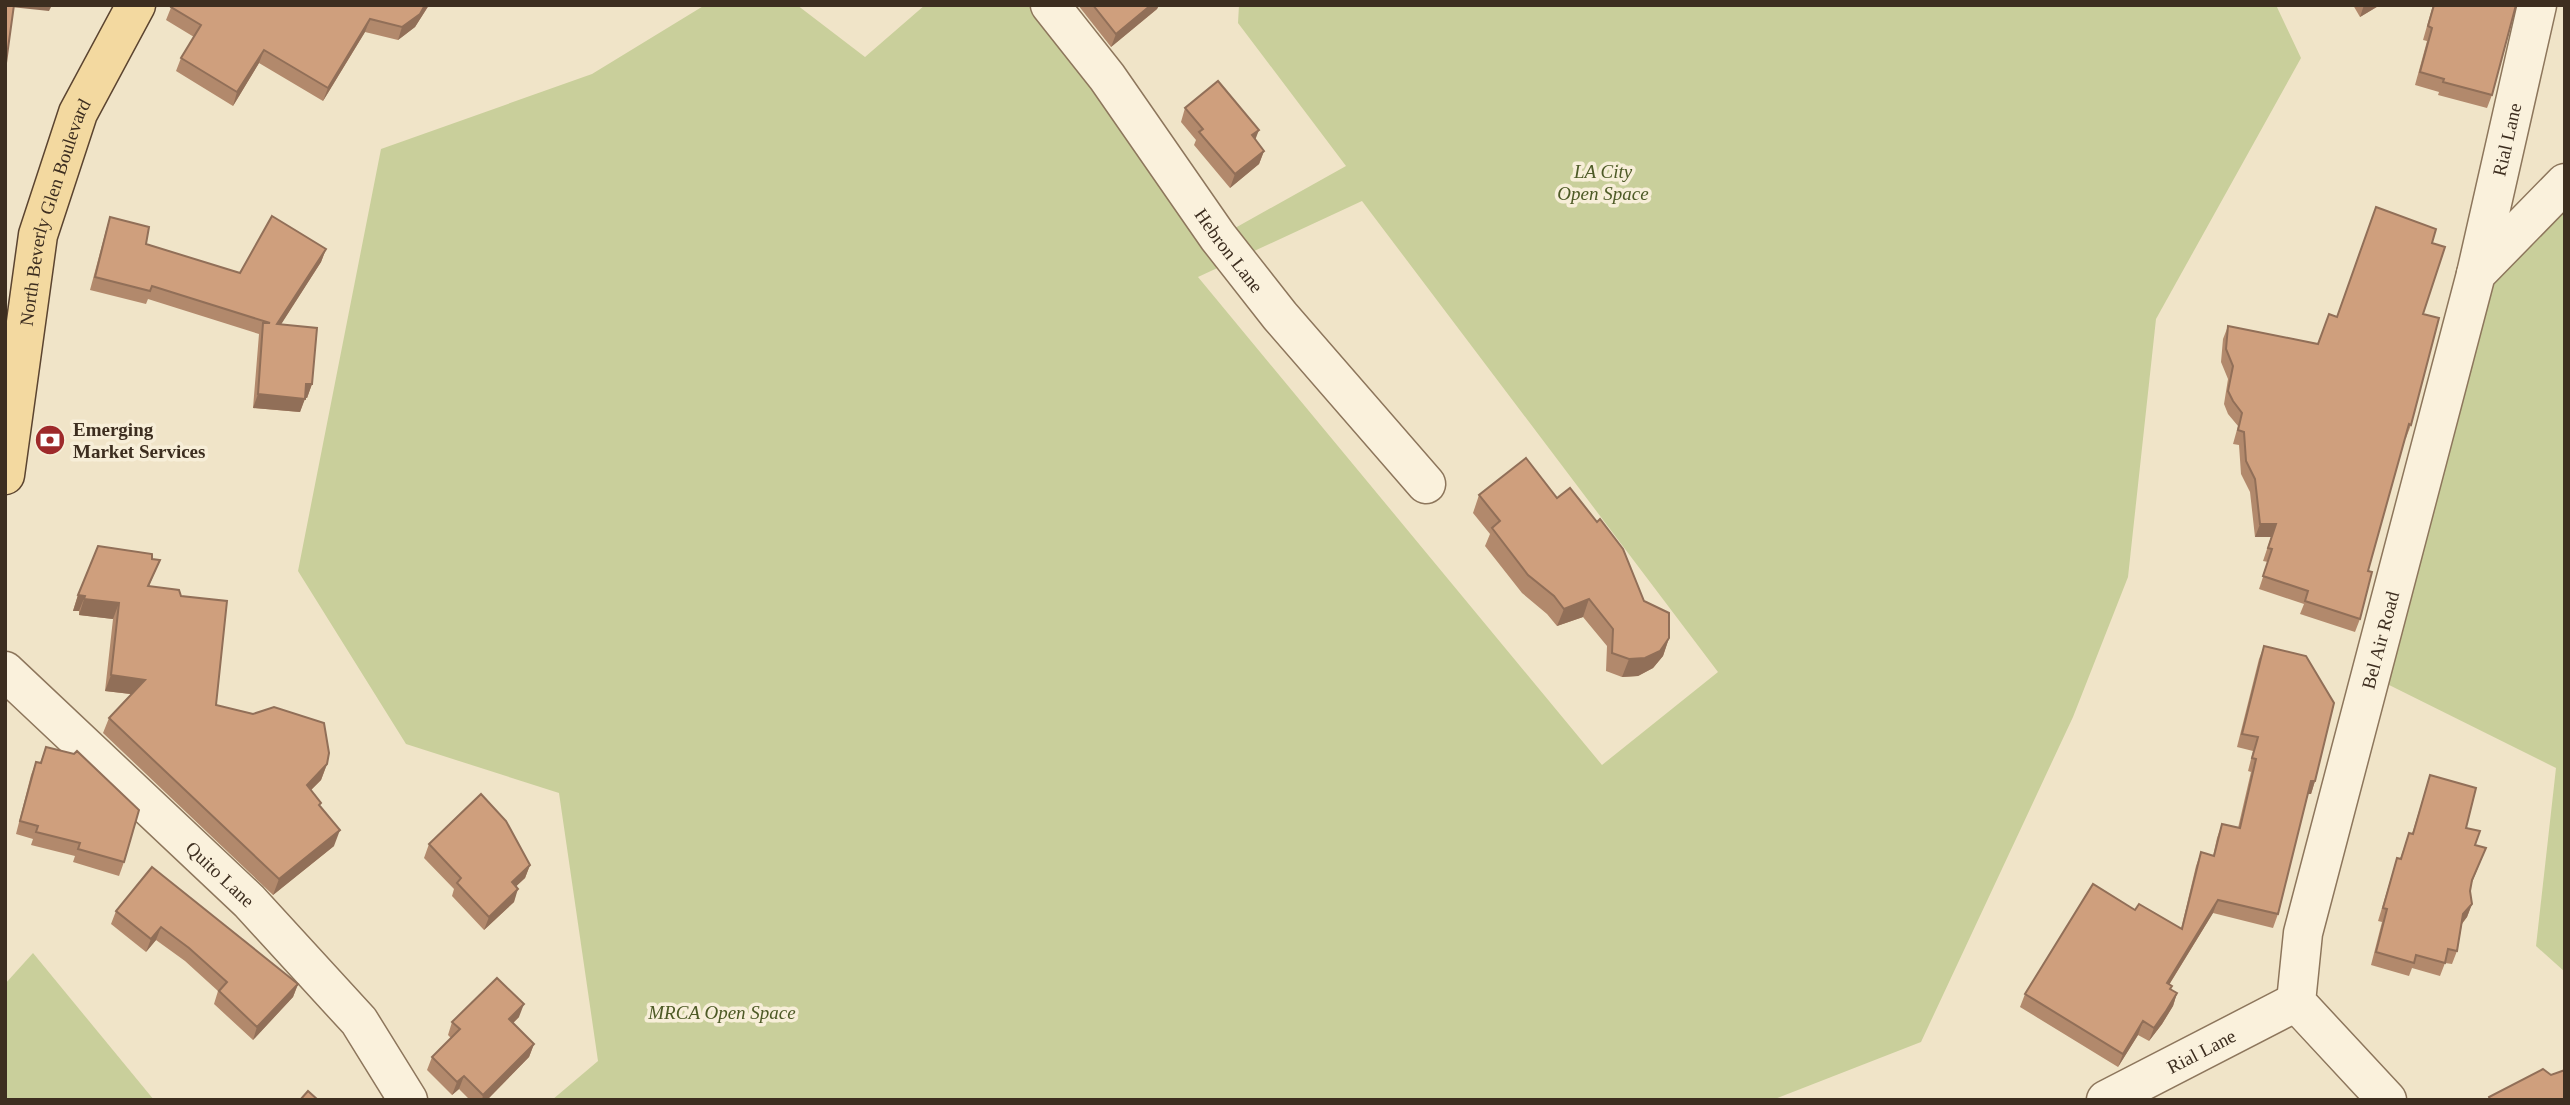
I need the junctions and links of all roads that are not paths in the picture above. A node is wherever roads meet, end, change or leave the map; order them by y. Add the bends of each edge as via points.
1 (136, 5) edge
2 (1050, 5) edge
3 (2537, 5) edge
4 (2565, 183) edge
5 (2476, 274) junction
6 (5, 475) edge
7 (1426, 484) dead end
8 (5, 671) edge
9 (2296, 1002) junction
10 (408, 1100) edge
11 (2106, 1100) edge
12 (2387, 1100) edge

1 - 6 main road, North Beverly Glen Boulevard via 78,113 38,235
2 - 7 street, Hebron Lane via 1280,316
3 - 5 street, Rial Lane
4 - 5 street, Bel Air Road
5 - 9 street, Bel Air Road via 2303,933
8 - 10 street, Quito Lane via 249,901 359,1021
9 - 11 street, Rial Lane
9 - 12 street

